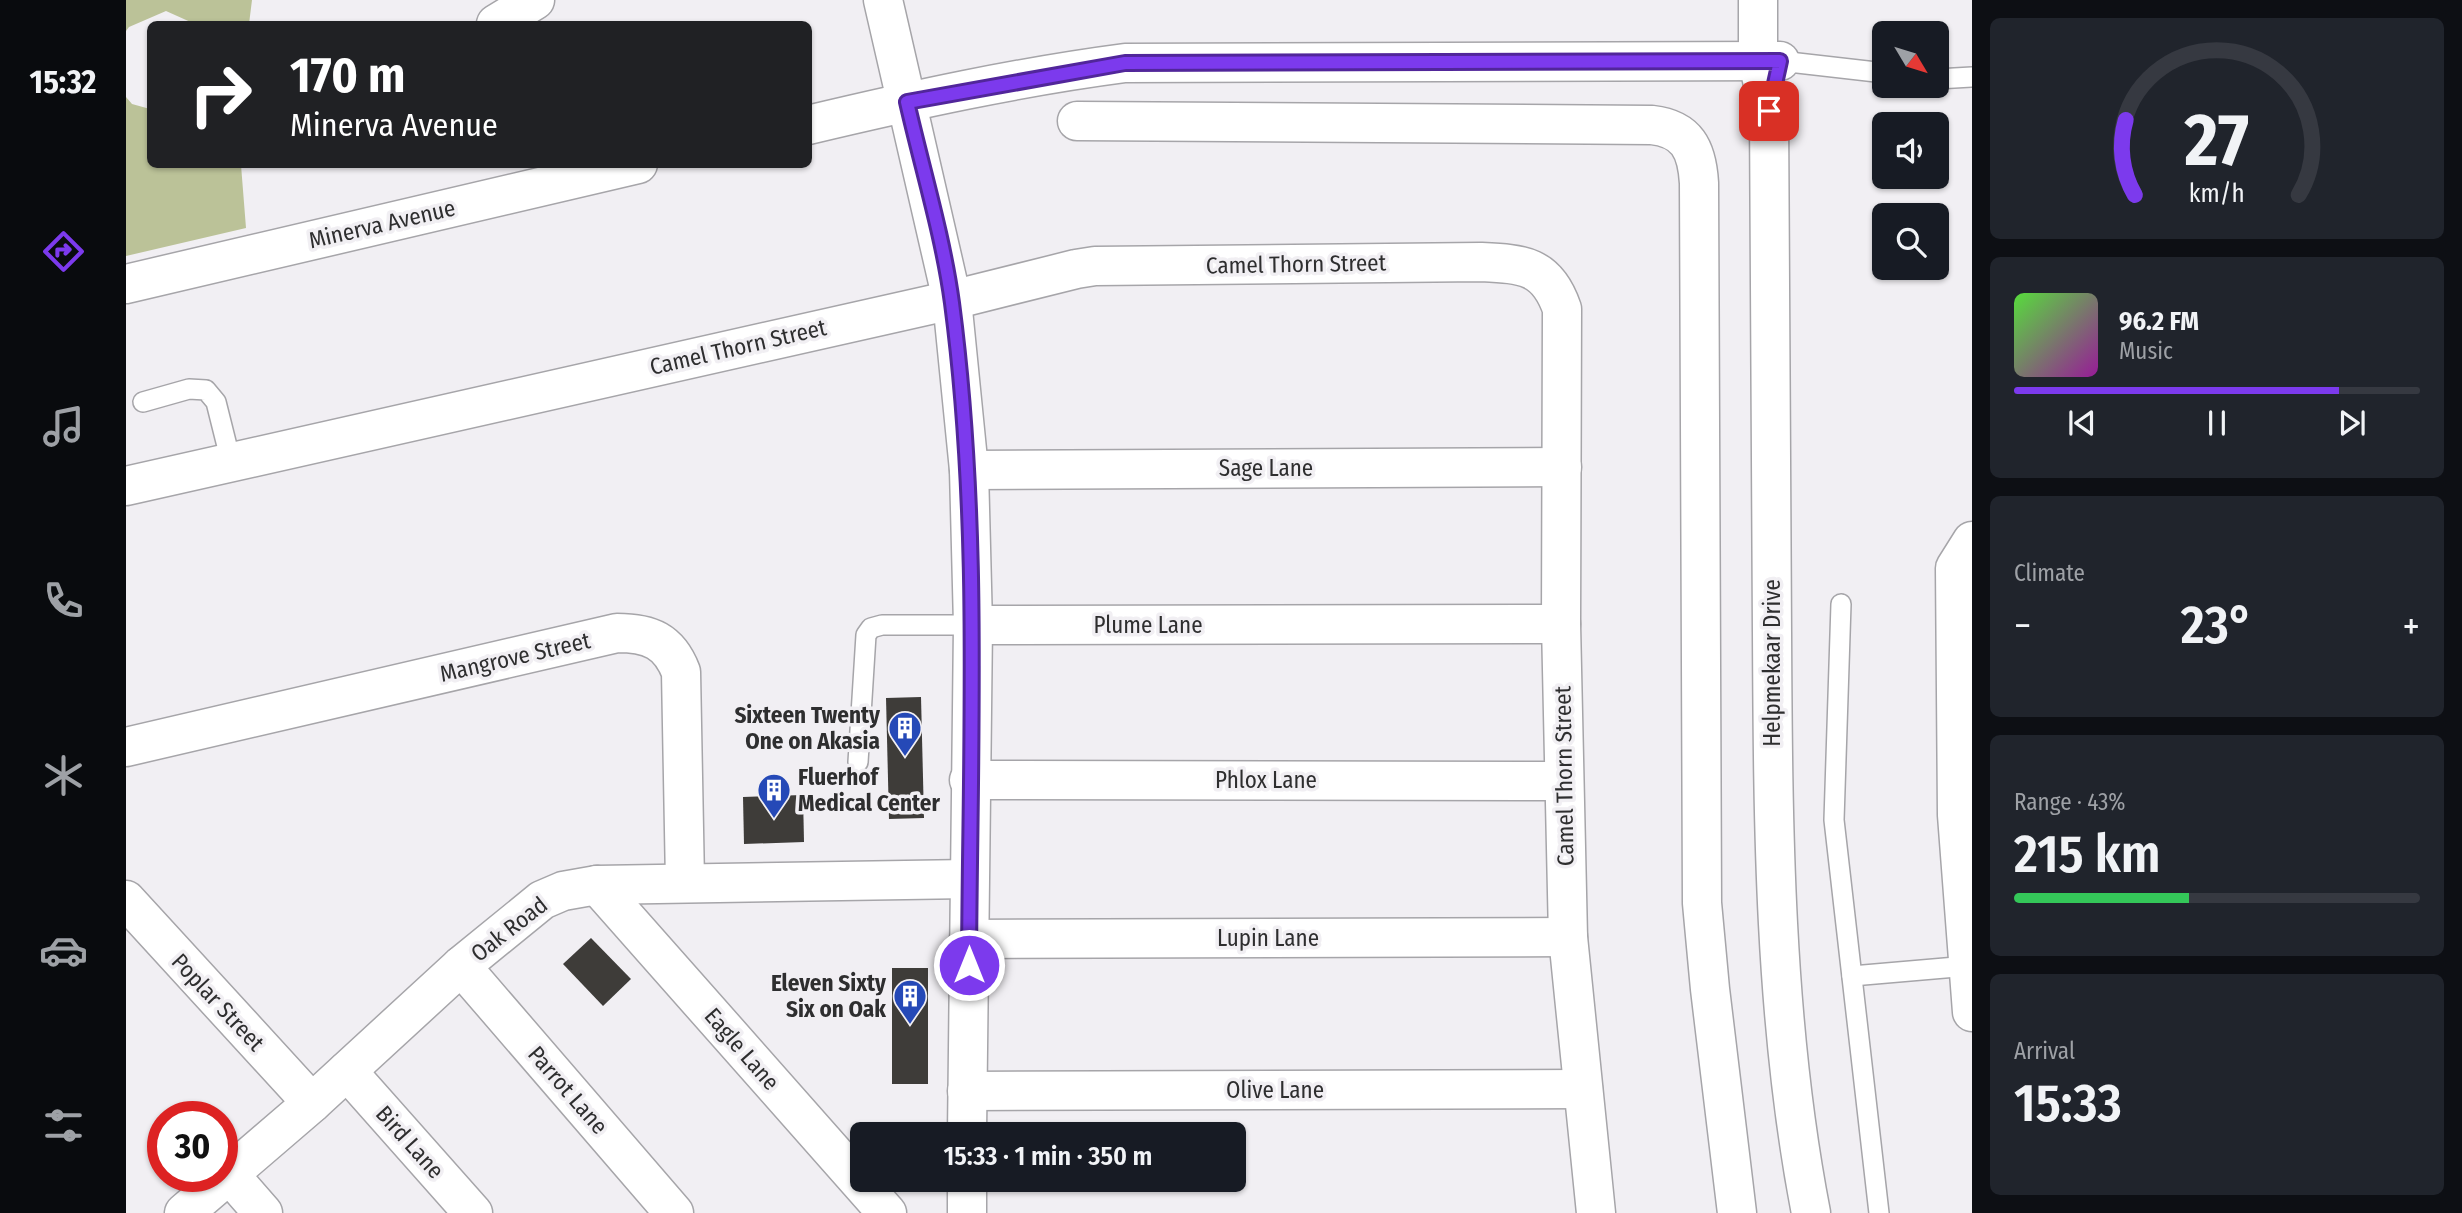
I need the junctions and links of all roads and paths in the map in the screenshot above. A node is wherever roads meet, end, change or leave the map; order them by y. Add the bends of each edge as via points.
1 (535, 0) edge
2 (883, 0) edge
3 (1758, 0) edge
4 (1780, 0) edge
5 (501, 21) edge
6 (1769, 61) junction
7 (1872, 72) edge
8 (1972, 77) edge
9 (1950, 78) edge
10 (907, 102) junction
11 (1077, 121) dead end
12 (812, 124) edge
13 (621, 168) edge
14 (126, 284) edge
15 (952, 300) junction
16 (143, 402) dead end
17 (231, 462) junction
18 (1562, 467) junction
19 (969, 470) junction
20 (126, 486) edge
21 (1972, 541) edge
22 (1841, 604) dead end
23 (1561, 624) junction
24 (973, 625) junction
25 (126, 747) edge
26 (858, 762) dead end
27 (969, 780) junction
28 (1563, 781) junction
29 (969, 879) junction
30 (685, 882) junction
31 (597, 885) junction
32 (126, 900) edge
33 (1568, 937) junction
34 (969, 939) junction
35 (461, 966) junction
36 (1968, 966) junction
37 (1852, 976) junction
38 (1972, 1012) edge
39 (347, 1071) junction
40 (1583, 1089) junction
41 (968, 1091) junction
42 (312, 1103) junction
43 (967, 1122) edge
44 (238, 1166) edge
45 (238, 1184) edge
46 (208, 1192) edge
47 (967, 1192) edge
48 (184, 1213) edge
49 (263, 1213) edge
50 (473, 1213) edge
51 (674, 1213) edge
52 (887, 1213) edge
53 (967, 1213) edge
54 (1596, 1213) edge
55 (1737, 1213) edge
56 (1811, 1213) edge
57 (1879, 1213) edge

1 - 5 street
2 - 10 street
3 - 6 street, Helpmekaar Drive
4 - 6 street, Helpmekaar Drive
6 - 7 lane
6 - 10 street via 1125,63
6 - 56 street, Helpmekaar Drive via 1772,737 1777,883 1794,1112
8 - 9 lane
10 - 12 street
10 - 15 street
11 - 55 street via 1652,125 1677,130 1694,150 1699,183 1702,903
13 - 14 street, Minerva Avenue
15 - 17 street, Camel Thorn Street
15 - 18 street, Camel Thorn Street via 1095,266 1481,262 1529,267 1548,281 1562,309
15 - 19 street
16 - 17 lane via 189,389 206,390 216,402
17 - 20 street, Camel Thorn Street
18 - 19 street, Sage Lane
18 - 23 street, Camel Thorn Street
19 - 24 street
21 - 36 street via 1955,568 1957,815
22 - 37 lane via 1833,803
23 - 24 street, Plume Lane
23 - 28 street, Camel Thorn Street
24 - 26 lane, Plume Lane via 871,628 866,635
24 - 27 street
25 - 30 street, Mangrove Street via 617,633 654,637 668,646 681,672
27 - 28 street, Phlox Lane
27 - 29 street
28 - 33 street, Camel Thorn Street
29 - 30 street, Oak Road
29 - 34 street
30 - 31 street, Oak Road
31 - 35 street, Oak Road via 542,900
31 - 52 street, Eagle Lane
32 - 42 street, Poplar Street
33 - 34 street, Lupin Lane
33 - 40 street, Camel Thorn Street
34 - 41 street
35 - 39 street, Oak Road
35 - 51 street, Parrot Lane
36 - 37 lane
36 - 38 street
37 - 57 lane
39 - 42 street, Oak Road
39 - 50 street, Bird Lane
40 - 41 street, Olive Lane
40 - 54 street, Camel Thorn Street
41 - 43 street
42 - 44 street, Oak Road
45 - 49 street
46 - 48 street, Oak Road
47 - 53 street

